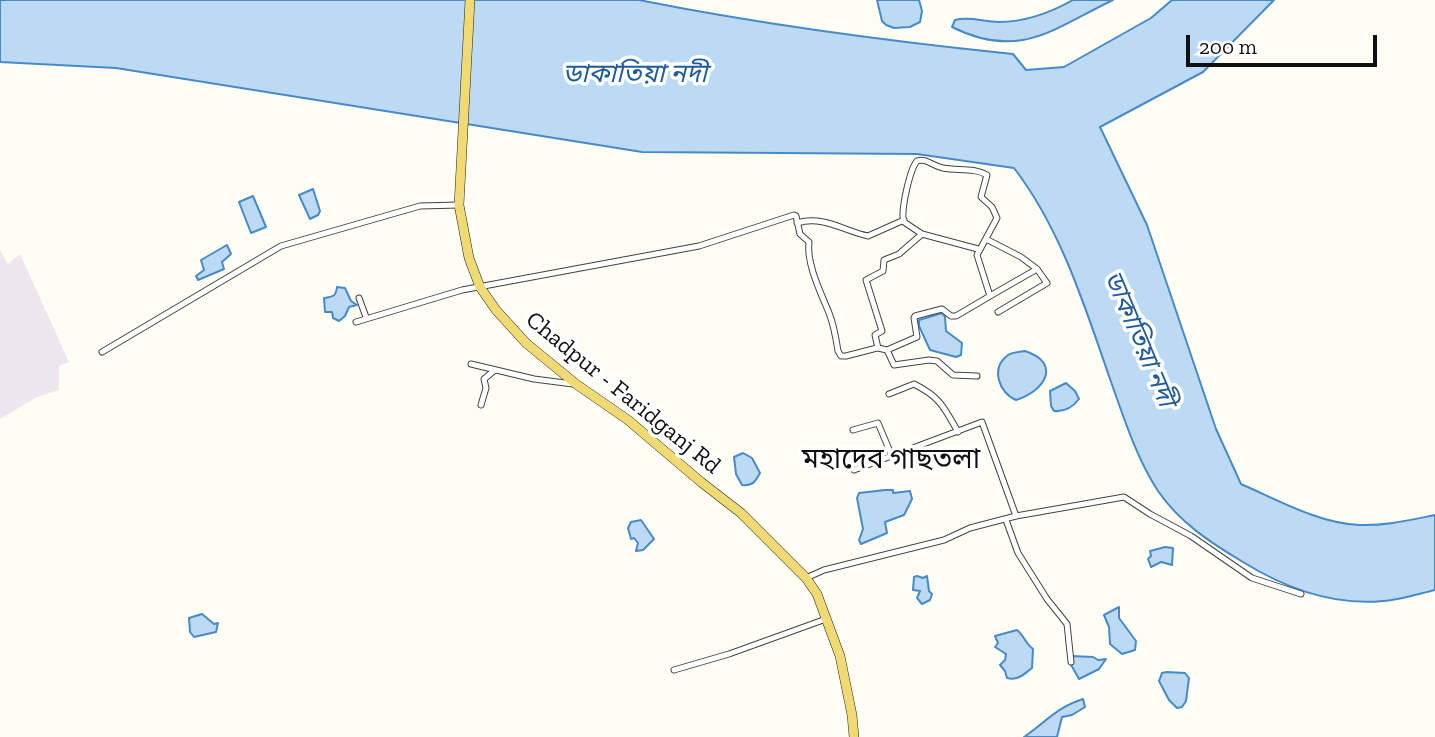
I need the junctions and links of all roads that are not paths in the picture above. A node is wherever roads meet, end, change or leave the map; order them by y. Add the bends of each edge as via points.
1 (470, 0) edge
2 (459, 205) junction
3 (904, 220) junction
4 (797, 223) junction
5 (922, 234) junction
6 (986, 239) junction
7 (978, 249) junction
8 (1037, 269) junction
9 (480, 287) junction
10 (990, 296) junction
11 (359, 298) dead end
12 (998, 312) dead end
13 (366, 317) junction
14 (356, 322) dead end
15 (877, 348) junction
16 (887, 350) junction
17 (102, 352) dead end
18 (471, 364) dead end
19 (495, 370) junction
20 (977, 376) dead end
21 (576, 384) junction
22 (889, 394) dead end
23 (481, 405) dead end
24 (853, 430) dead end
25 (958, 432) junction
26 (891, 454) junction
27 (854, 470) dead end
28 (1016, 516) junction
29 (1006, 520) junction
30 (806, 578) junction
31 (1300, 594) dead end
32 (826, 619) junction
33 (1071, 662) dead end
34 (674, 670) dead end
35 (854, 737) edge

1 - 2 main road, Chadpur - Faridganj Rd
2 - 9 main road, Chadpur - Faridganj Rd
2 - 17 street via 420,206 281,246
3 - 4 street via 868,236 823,220
3 - 5 street
3 - 6 street via 902,209 917,161 984,172 987,179 981,197 997,218
4 - 9 street via 791,215 699,246
4 - 15 street via 809,242 812,269 841,356
5 - 7 street
5 - 15 street via 899,254 884,260 883,271 866,280 882,331 875,335
6 - 7 street
6 - 8 street
7 - 10 street
8 - 10 street
8 - 12 street via 1048,283
9 - 13 street
9 - 21 main road, Chadpur - Faridganj Rd via 526,344
10 - 16 street via 956,316 942,309 915,316 917,337
11 - 13 street
13 - 14 street
15 - 16 street
16 - 20 street via 894,365 929,360 953,375
18 - 19 street
19 - 21 street
19 - 23 street via 484,379
21 - 30 main road, Chadpur - Faridganj Rd via 628,420 741,513
22 - 25 street via 914,384 931,392
24 - 26 street via 878,423
25 - 26 street
25 - 28 street via 982,422
26 - 27 street
28 - 29 street
28 - 31 street via 1124,496 1252,578
29 - 30 street
29 - 33 street via 1018,553 1067,624
30 - 32 main road, Chadpur - Faridganj Rd
32 - 34 street
32 - 35 main road, Chadpur - Faridganj Rd via 840,656

